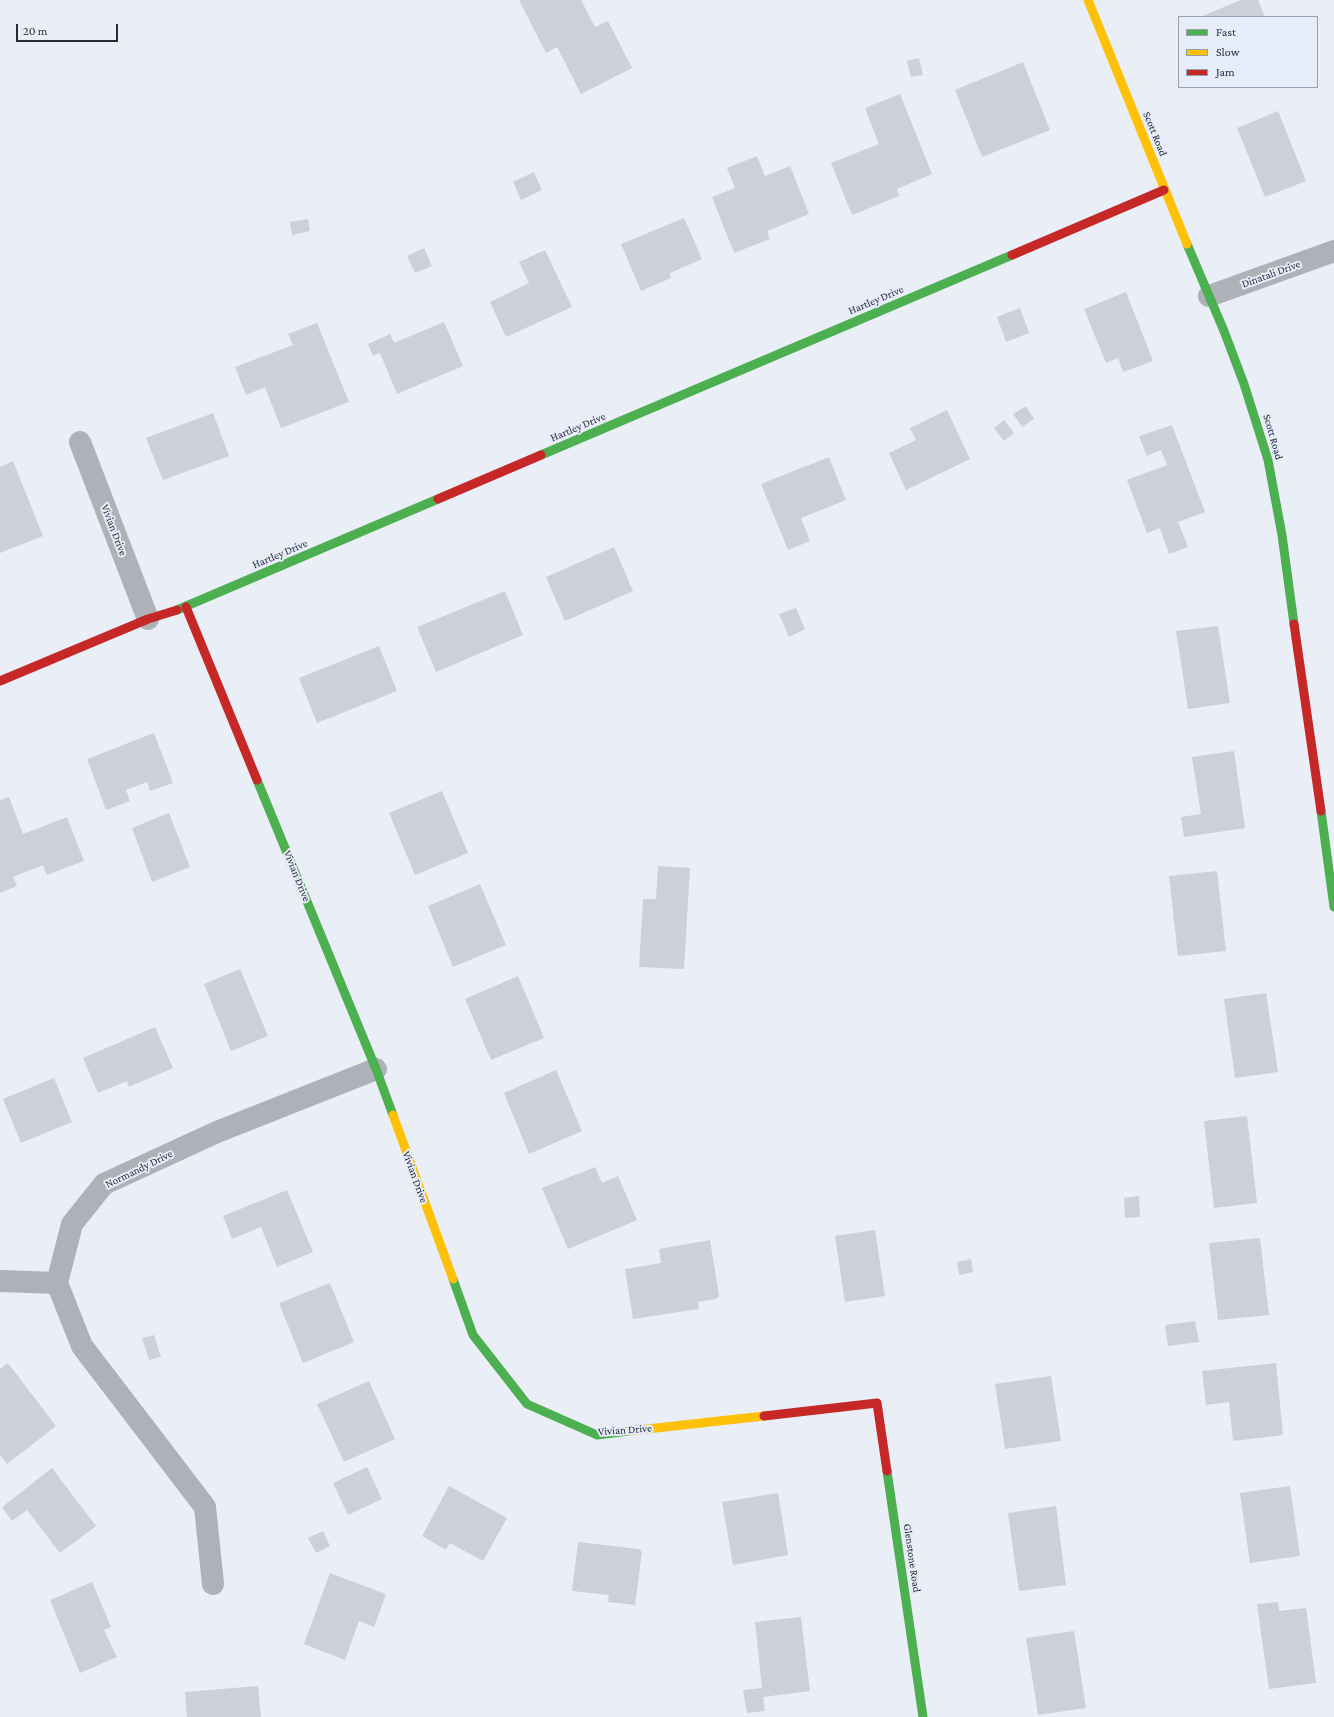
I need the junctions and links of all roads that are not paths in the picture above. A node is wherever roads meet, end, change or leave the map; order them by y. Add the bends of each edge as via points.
1 (1088, 0) edge
2 (1164, 190) junction
3 (1334, 251) edge
4 (1209, 296) junction
5 (80, 442) dead end
6 (186, 607) junction
7 (148, 619) junction
8 (0, 681) edge
9 (1334, 907) edge
10 (376, 1069) junction
11 (0, 1281) edge
12 (57, 1283) junction
13 (877, 1402) joint
14 (214, 1584) dead end
15 (923, 1717) edge

1 - 2 street, Scott Road
2 - 4 street, Scott Road
2 - 6 street, Hartley Drive
3 - 4 street, Dinatali Drive
4 - 9 street, Scott Road via 1258,424 1275,495
5 - 7 street, Vivian Drive
6 - 7 street, Hartley Drive
6 - 10 street, Vivian Drive
7 - 8 street, Hartley Drive
10 - 12 street, Normandy Drive via 217,1132 104,1184 72,1224
10 - 13 street, Vivian Drive via 473,1335 527,1404 597,1435
11 - 12 street
12 - 14 street via 82,1346 205,1507
13 - 15 street, Glenstone Road

